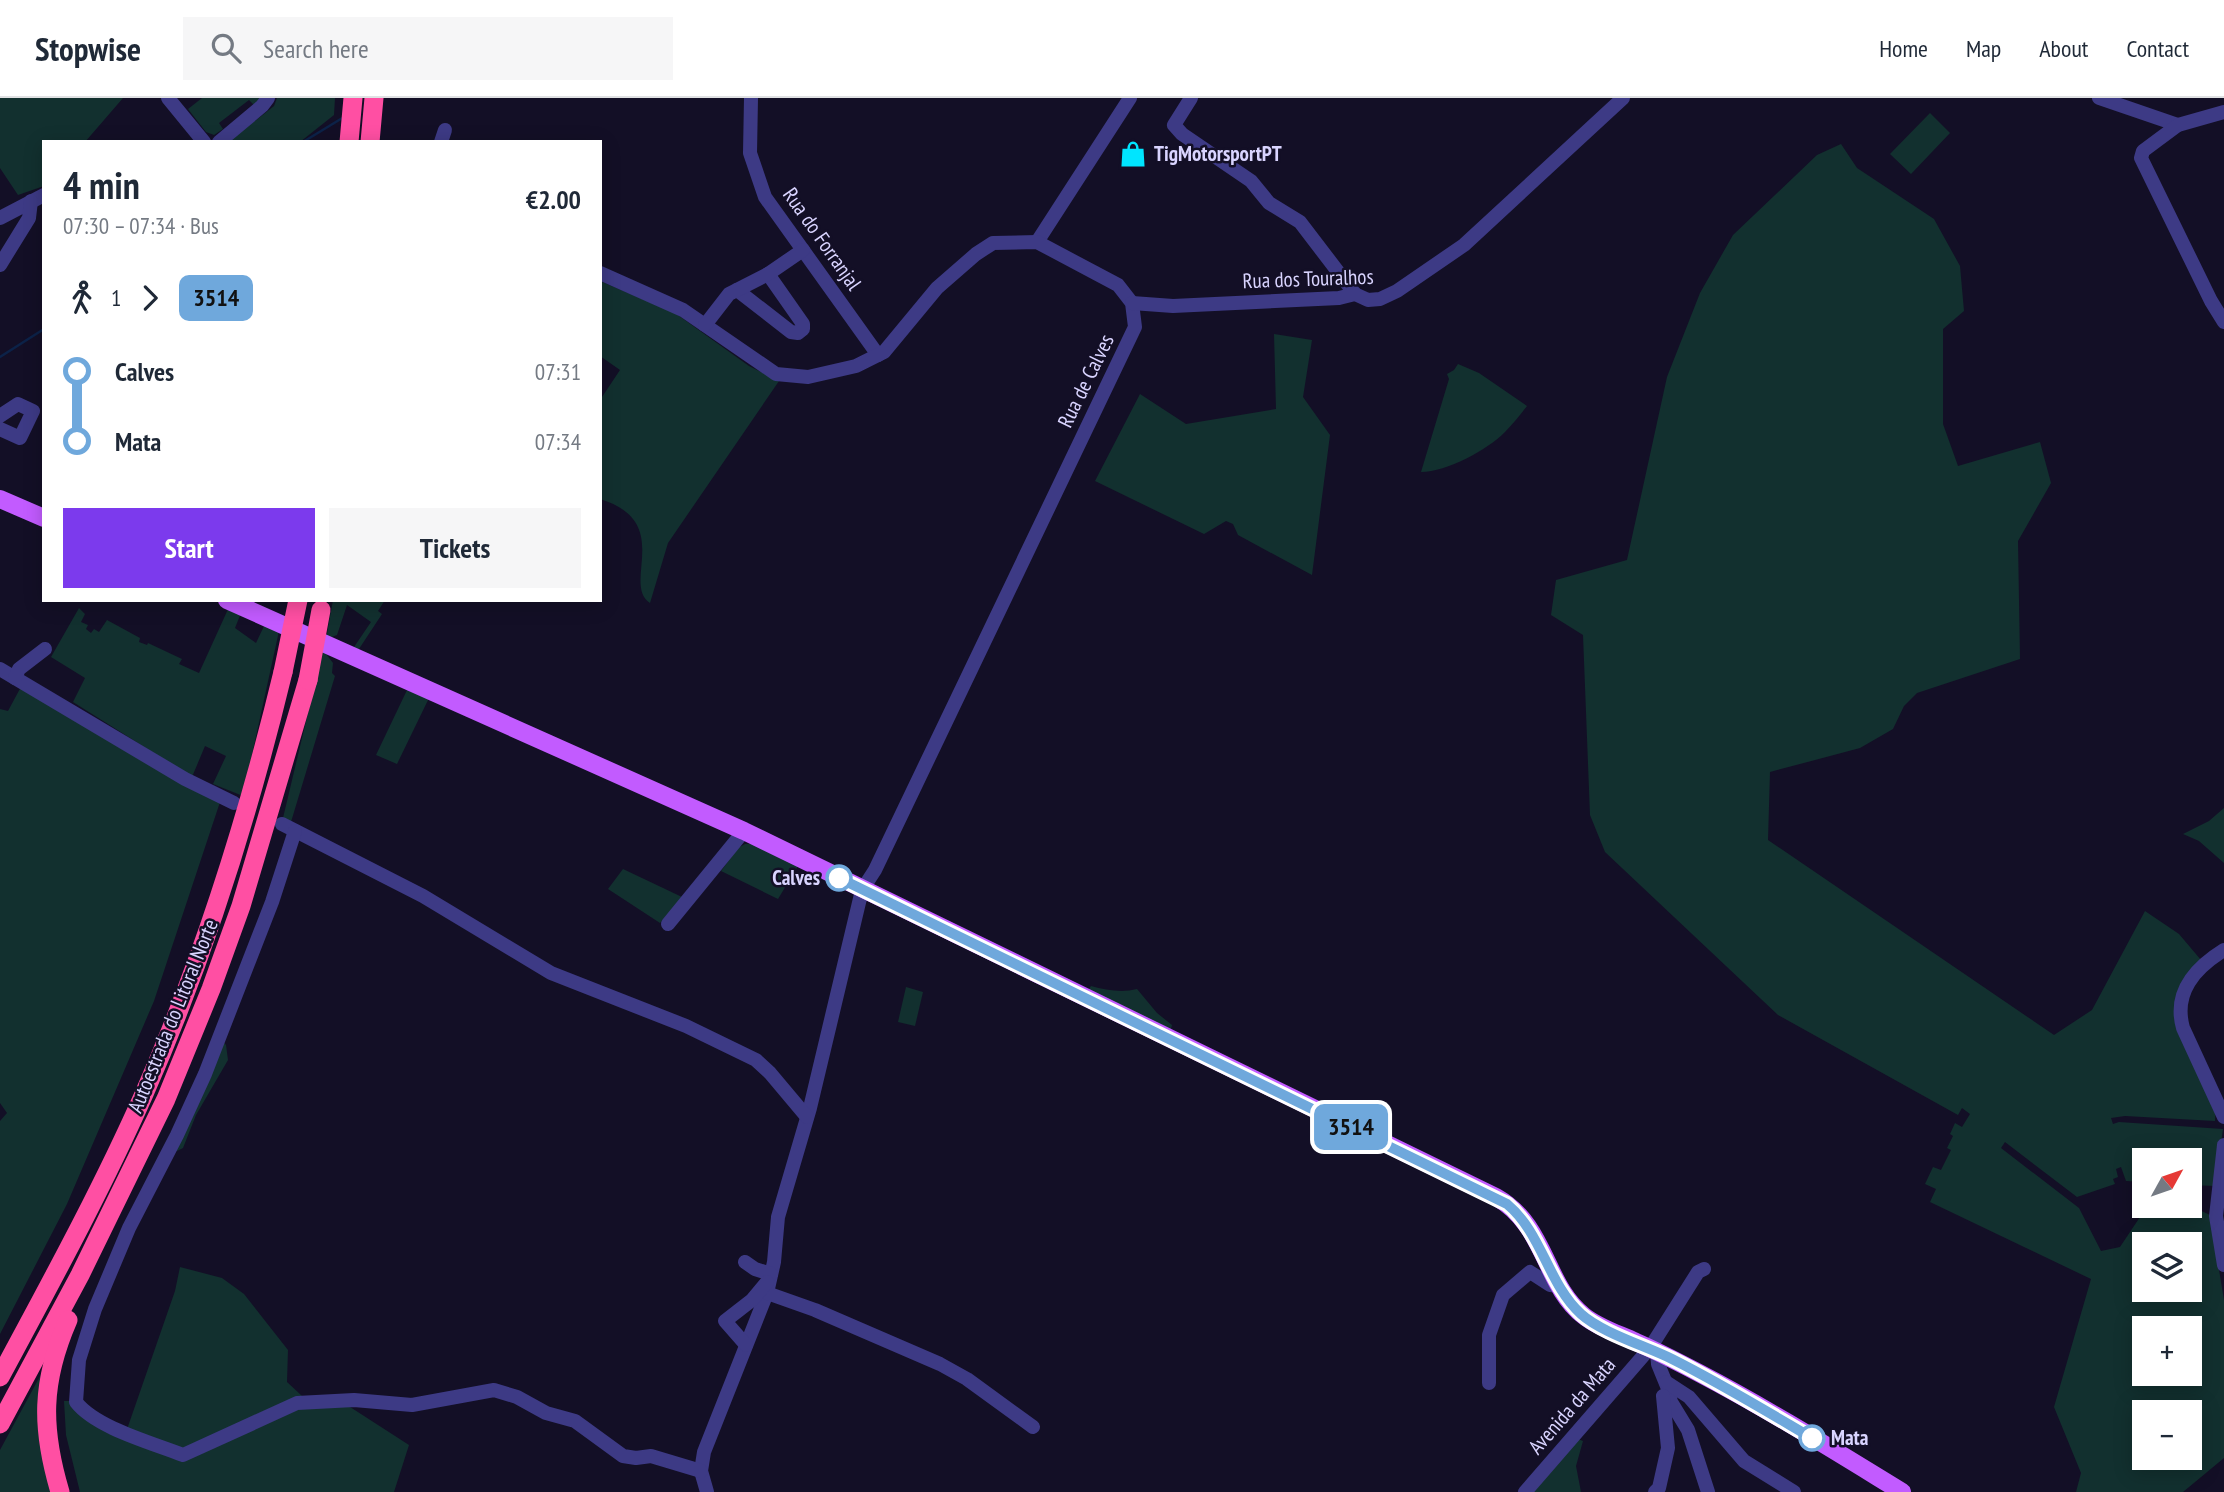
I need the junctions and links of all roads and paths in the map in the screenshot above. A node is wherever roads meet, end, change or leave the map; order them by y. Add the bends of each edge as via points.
1 (168, 98) edge
2 (268, 98) edge
3 (353, 98) edge
4 (374, 98) edge
5 (751, 98) edge
6 (1130, 98) edge
7 (1191, 98) edge
8 (1623, 98) edge
9 (2099, 98) edge
10 (2132, 104) edge
11 (2224, 112) edge
12 (2178, 125) junction
13 (202, 140) edge
14 (221, 140) edge
15 (349, 140) edge
16 (370, 140) edge
17 (37, 198) edge
18 (0, 218) edge
19 (1037, 242) junction
20 (803, 250) junction
21 (0, 265) edge
22 (602, 274) edge
23 (768, 274) junction
24 (737, 290) junction
25 (1355, 294) junction
26 (1132, 303) junction
27 (2224, 322) edge
28 (705, 325) junction
29 (878, 355) junction
30 (0, 416) edge
31 (0, 429) edge
32 (0, 499) edge
33 (42, 518) edge
34 (231, 602) edge
35 (298, 602) edge
36 (322, 605) edge
37 (45, 649) dead end
38 (0, 669) edge
39 (15, 678) junction
40 (234, 803) dead end
41 (744, 831) junction
42 (862, 890) junction
43 (668, 924) dead end
44 (2224, 950) edge
45 (807, 1117) junction
46 (2224, 1117) edge
47 (2224, 1144) edge
48 (2220, 1218) edge
49 (745, 1262) dead end
50 (2224, 1265) edge
51 (1704, 1269) dead end
52 (80, 1275) junction
53 (769, 1282) junction
54 (1560, 1286) junction
55 (27, 1327) junction
56 (746, 1345) junction
57 (1651, 1351) junction
58 (0, 1353) edge
59 (0, 1377) edge
60 (1666, 1382) junction
61 (1489, 1384) dead end
62 (0, 1424) edge
63 (1033, 1427) dead end
64 (701, 1471) junction
65 (60, 1492) edge
66 (707, 1492) edge
67 (1525, 1492) edge
68 (1655, 1492) edge
69 (1708, 1492) edge
70 (1794, 1492) edge
71 (1902, 1492) edge

1 - 13 street
2 - 14 street
3 - 15 highway
4 - 16 highway
5 - 20 street, Rua do Forranjal via 750,153 765,197
6 - 19 street
7 - 25 street via 1174,125 1251,181 1269,203 1300,222
8 - 25 street, Rua dos Touralhos via 1464,245 1380,299
9 - 10 street
10 - 12 street
11 - 12 street
12 - 27 street via 2143,151 2141,158
17 - 18 street
17 - 21 street
19 - 26 street via 1118,285
19 - 29 street via 993,243 976,254 937,288
20 - 23 street
20 - 29 street, Rua do Forranjal
22 - 28 street via 683,310
23 - 24 street
23 - 24 street via 803,324 798,333
24 - 28 street
25 - 26 street, Rua dos Touralhos via 1173,306
26 - 42 street, Rua de Calves via 1135,327
28 - 29 street via 776,374 808,377 856,366
30 - 31 street via 18,404 33,411 20,438
32 - 33 main road
34 - 41 main road
35 - 55 highway, Autoestrada do Litoral Norte, bridge via 258,776 180,1009 116,1155
36 - 52 highway, Autoestrada do Litoral Norte, bridge via 308,680 211,989 166,1099
37 - 39 street via 19,669
38 - 39 street
39 - 40 street
41 - 42 main road
41 - 43 street
42 - 45 street, Rua de Calves
42 - 54 main road via 1507,1204 1531,1229
44 - 46 street via 2190,980 2179,1012
45 - 53 street, Rua de Calves via 778,1217
45 - 64 street via 756,1060 686,1026 551,973 423,896 289,827 263,926 205,1074 130,1228 79,1360 76,1402 82,1409 109,1426 183,1455 297,1403 354,1400 412,1405 494,1390 575,1421 623,1456 651,1456
47 - 48 street
48 - 50 street
49 - 53 street
51 - 57 street, Avenida da Mata
52 - 62 highway, Autoestrada do Litoral Norte
52 - 65 highway via 85,1281 62,1333 45,1409
53 - 56 street, Rua de Calves
53 - 56 street via 725,1321
53 - 63 street via 815,1310 940,1364
54 - 57 main road via 1581,1314
54 - 61 street via 1530,1272 1503,1295 1489,1335
55 - 58 highway via 18,1327
55 - 59 highway, Autoestrada do Litoral Norte
56 - 64 street, Rua de Calves
57 - 60 street
57 - 67 street, Avenida da Mata
57 - 68 street via 1661,1385 1668,1455
57 - 71 main road via 1731,1390
60 - 69 street
60 - 70 street via 1697,1405 1744,1461
64 - 66 street

